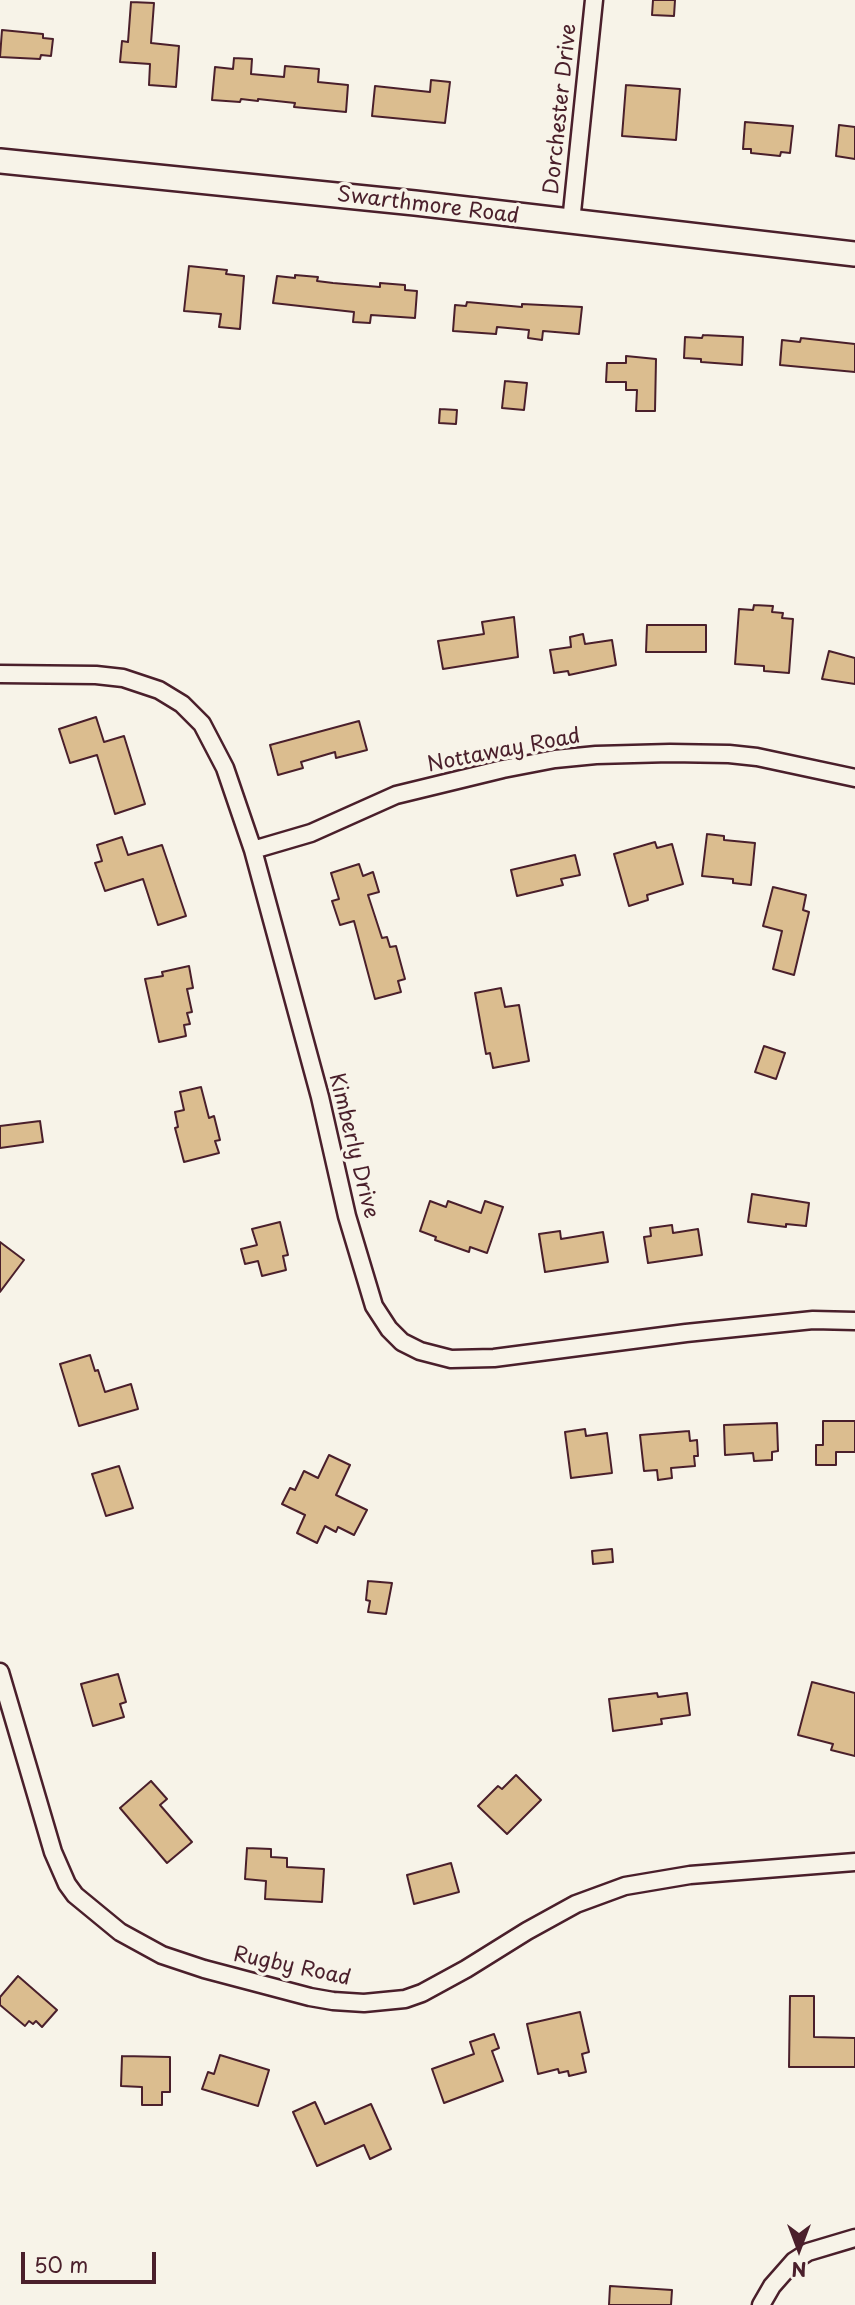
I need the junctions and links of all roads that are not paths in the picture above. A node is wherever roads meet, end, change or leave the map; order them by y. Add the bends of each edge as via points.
1 (594, 0) edge
2 (0, 161) edge
3 (570, 222) junction
4 (855, 254) edge
5 (0, 674) edge
6 (855, 778) edge
7 (253, 850) junction
8 (855, 1321) edge
9 (0, 1672) edge
10 (855, 1862) edge
11 (855, 2238) edge
12 (761, 2305) edge

1 - 3 street, Dorchester Drive
2 - 3 street, Swarthmore Road
3 - 4 street, Swarthmore Road
5 - 7 street, Kimberly Drive via 123,678 159,690 182,704 212,741
6 - 7 street, Nottaway Road via 729,754 555,759 396,795 311,833
7 - 8 street, Kimberly Drive via 374,1306 402,1342 451,1359 494,1359 686,1333 813,1320
9 - 10 street, Rugby Road via 53,1852 75,1895 120,1932 162,1955 310,1997 364,2003 405,1999 576,1904 625,1886 690,1875
11 - 12 street via 808,2252 772,2286

